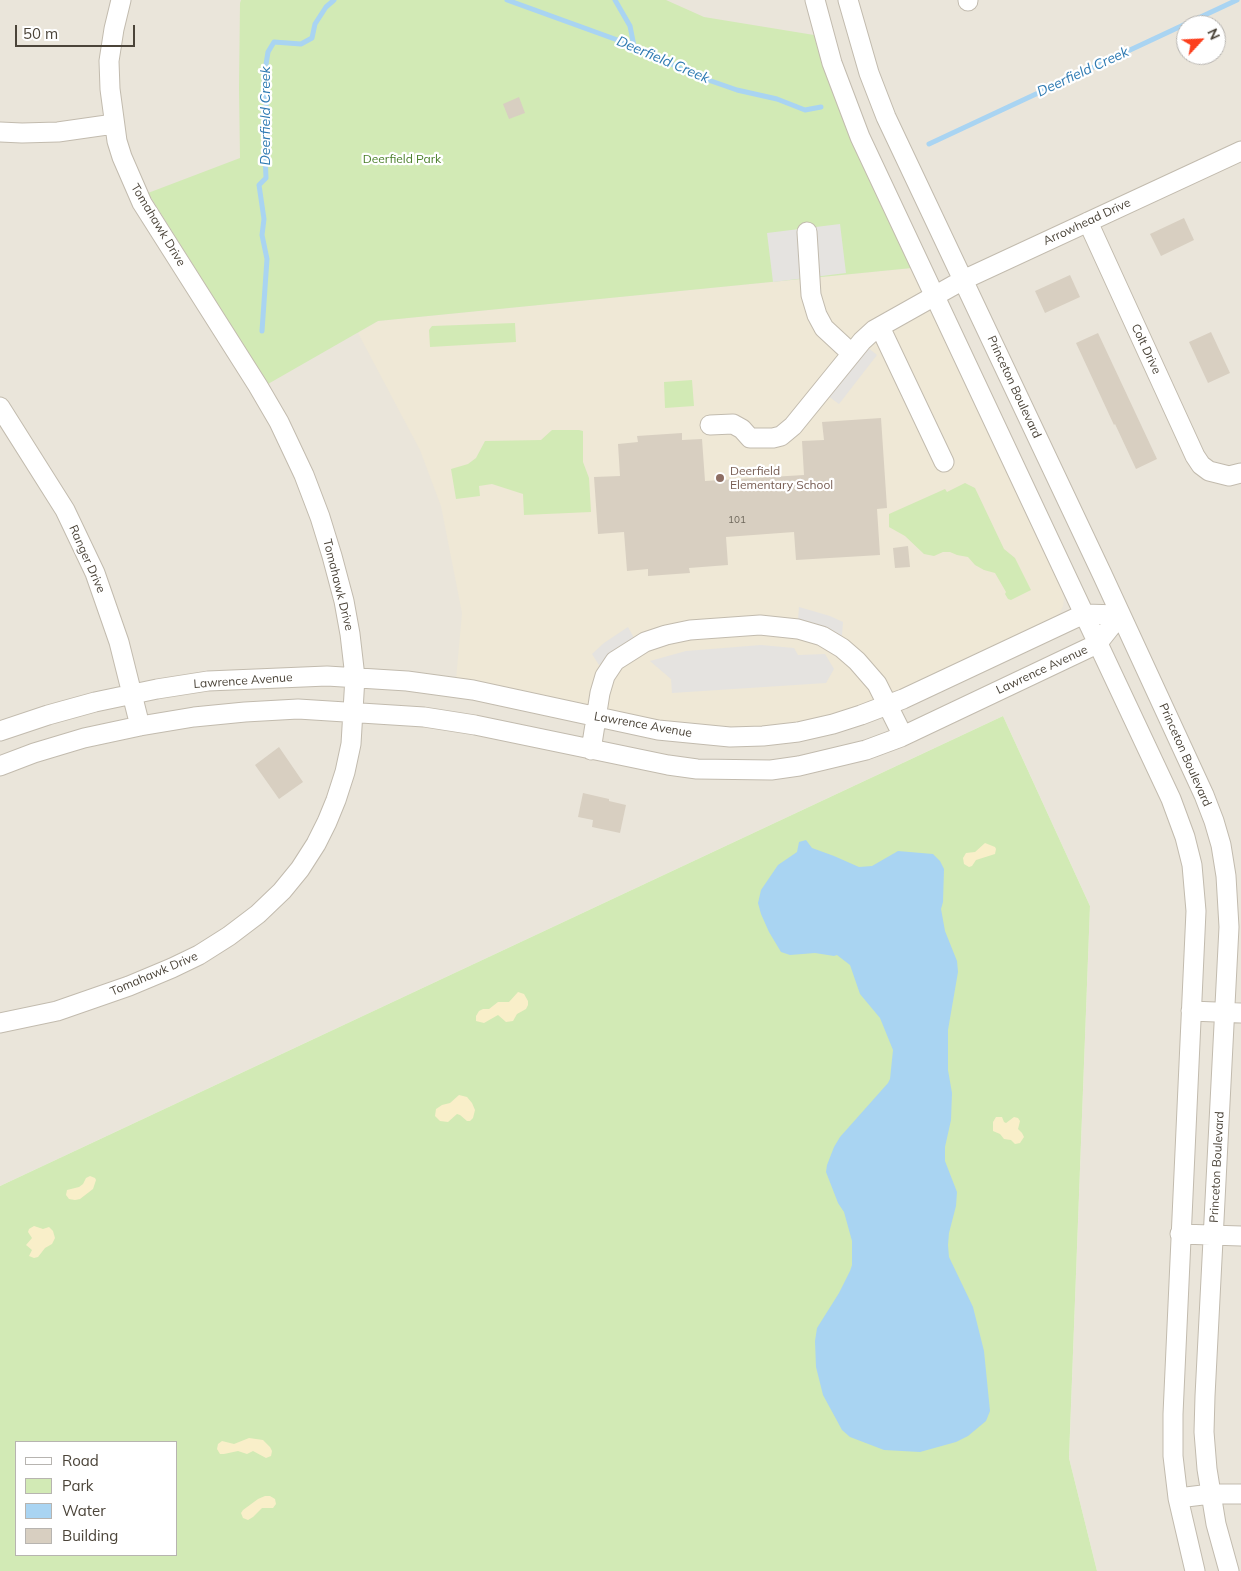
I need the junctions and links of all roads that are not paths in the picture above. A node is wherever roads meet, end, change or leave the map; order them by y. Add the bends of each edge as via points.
1 (121, 0) edge
2 (815, 0) edge
3 (848, 0) edge
4 (114, 124) junction
5 (0, 132) edge
6 (1241, 151) edge
7 (1088, 222) junction
8 (807, 232) dead end
9 (963, 280) junction
10 (935, 295) junction
11 (880, 326) junction
12 (851, 354) junction
13 (0, 407) edge
14 (710, 424) dead end
15 (944, 462) dead end
16 (1241, 473) edge
17 (1084, 614) junction
18 (1120, 615) junction
19 (1097, 644) junction
20 (355, 677) junction
21 (132, 694) junction
22 (887, 705) junction
23 (354, 712) junction
24 (596, 717) junction
25 (140, 726) junction
26 (0, 731) edge
27 (902, 736) junction
28 (591, 750) junction
29 (0, 766) edge
30 (1191, 1011) junction
31 (1233, 1013) edge
32 (0, 1023) edge
33 (1180, 1234) junction
34 (1214, 1235) junction
35 (1241, 1236) edge
36 (1211, 1494) junction
37 (1241, 1494) edge
38 (1178, 1498) junction
39 (1196, 1571) edge
40 (1229, 1571) edge

1 - 4 street, Tomahawk Drive via 110,61
2 - 10 street via 832,63 860,137
3 - 9 street, Princeton Boulevard via 869,73 886,117
4 - 5 street via 58,132
4 - 20 street, Tomahawk Drive via 122,157 142,204 258,386 304,475 344,600
6 - 7 street, Arrowhead Drive
7 - 9 street, Arrowhead Drive
7 - 16 street, Colt Drive via 1195,456 1209,471 1229,476
8 - 12 street via 811,295 817,315 824,328
9 - 10 street, Arrowhead Drive
9 - 18 street, Princeton Boulevard
10 - 11 street, Arrowhead Drive
10 - 17 street
11 - 12 street, Arrowhead Drive
11 - 15 street
12 - 14 street, Arrowhead Drive via 793,426 781,436 750,438 732,424
13 - 21 street, Ranger Drive via 65,510 92,566 119,642
17 - 18 street, Lawrence Avenue
17 - 19 street
17 - 22 street, Lawrence Avenue
18 - 19 street, Lawrence Avenue
18 - 31 street, Princeton Boulevard via 1204,795 1221,845 1229,903
19 - 27 street, Lawrence Avenue
19 - 30 street via 1171,799 1185,837 1192,865 1196,911
20 - 21 street, Lawrence Avenue via 208,682
20 - 23 street, Tomahawk Drive
20 - 24 street, Lawrence Avenue via 473,690
21 - 25 street, Ranger Drive
21 - 26 street, Lawrence Avenue
22 - 24 street, Lawrence Avenue via 833,724 763,736 730,737 658,730
22 - 24 street via 868,672 842,648 822,636 798,629 760,625 674,634 645,642 627,652 604,676
22 - 27 street
23 - 25 street, Lawrence Avenue via 245,712 194,716
23 - 28 street, Lawrence Avenue via 424,717 475,725
23 - 32 street, Tomahawk Drive via 345,772 327,822 300,869 282,892 258,914 199,955 172,968 57,1010
24 - 28 street
25 - 29 street, Lawrence Avenue via 84,738
27 - 28 street, Lawrence Avenue via 834,759 771,770 668,765
30 - 31 street
30 - 33 street
31 - 34 street, Princeton Boulevard
33 - 34 street
33 - 38 street via 1173,1414
34 - 35 street
34 - 36 street, Princeton Boulevard via 1204,1396 1204,1432
36 - 37 street
36 - 38 street
36 - 40 street, Princeton Boulevard
38 - 39 street

